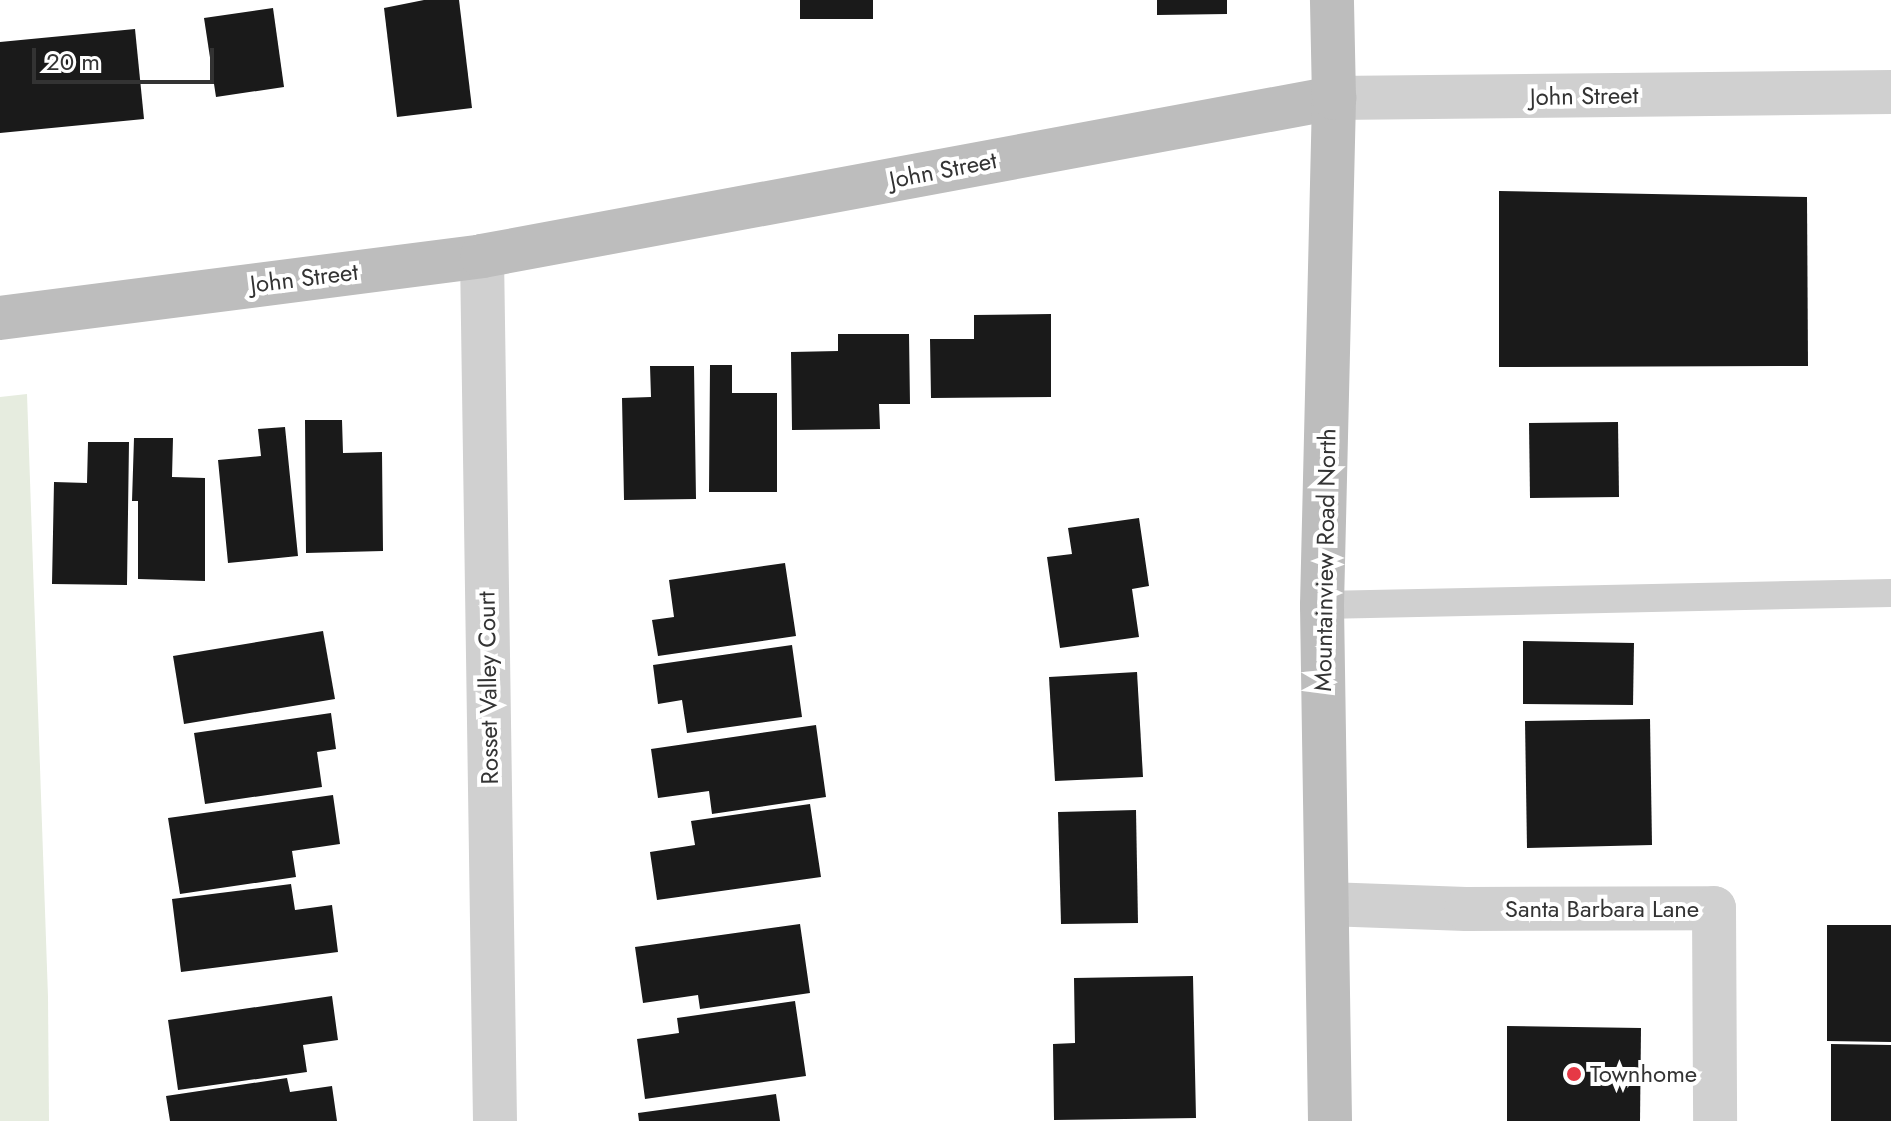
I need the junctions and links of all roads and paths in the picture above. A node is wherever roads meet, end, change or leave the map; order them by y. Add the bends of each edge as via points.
1 (1332, 0) edge
2 (1891, 92) edge
3 (1334, 98) junction
4 (482, 256) junction
5 (0, 318) edge
6 (1891, 593) edge
7 (1322, 605) junction
8 (1327, 904) junction
9 (495, 1121) edge
10 (1330, 1121) edge
11 (1715, 1121) edge

1 - 3 street, Mountainview Road North
2 - 3 street, John Street
3 - 4 street, John Street
3 - 7 street, Mountainview Road North
4 - 5 street, John Street
4 - 9 street, Rosset Valley Court
6 - 7 lane
7 - 8 street, Mountainview Road North
8 - 10 street, Mountainview Road North
8 - 11 street, Santa Barbara Lane via 1714,908

